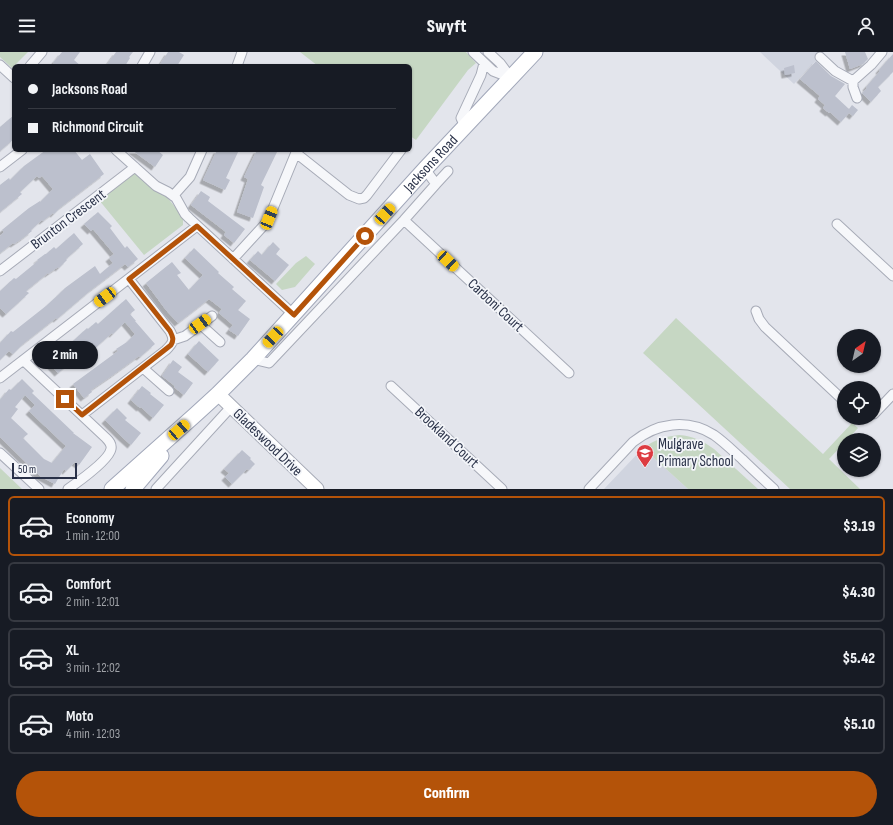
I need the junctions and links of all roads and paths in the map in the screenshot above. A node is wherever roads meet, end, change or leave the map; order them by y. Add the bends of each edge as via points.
1 (42, 52) edge
2 (150, 52) edge
3 (242, 52) edge
4 (473, 52) edge
5 (488, 52) edge
6 (535, 52) edge
7 (882, 52) edge
8 (820, 57) dead end
9 (484, 63) junction
10 (32, 64) edge
11 (143, 64) edge
12 (238, 64) edge
13 (0, 66) edge
14 (12, 76) edge
15 (511, 78) junction
16 (853, 81) junction
17 (857, 98) dead end
18 (465, 127) junction
19 (19, 152) edge
20 (118, 152) edge
21 (201, 152) edge
22 (296, 152) edge
23 (297, 152) edge
24 (399, 152) edge
25 (0, 167) edge
26 (135, 167) junction
27 (425, 169) junction
28 (448, 171) dead end
29 (436, 184) junction
30 (173, 196) junction
31 (404, 220) junction
32 (837, 224) dead end
33 (197, 226) junction
34 (233, 260) junction
35 (0, 271) edge
36 (893, 276) edge
37 (129, 279) junction
38 (756, 311) dead end
39 (294, 315) junction
40 (212, 316) dead end
41 (200, 324) junction
42 (173, 340) junction
43 (220, 342) dead end
44 (253, 359) junction
45 (23, 360) junction
46 (143, 368) junction
47 (569, 373) dead end
48 (0, 378) edge
49 (392, 386) dead end
50 (169, 391) dead end
51 (218, 394) junction
52 (837, 394) edge
53 (893, 394) edge
54 (231, 407) junction
55 (881, 407) edge
56 (82, 415) junction
57 (195, 415) junction
58 (0, 453) edge
59 (39, 489) edge
60 (68, 489) edge
61 (112, 489) edge
62 (133, 489) edge
63 (156, 489) edge
64 (317, 489) edge
65 (502, 489) edge
66 (589, 489) edge
67 (774, 489) edge

1 - 10 street
2 - 11 street
3 - 12 street
4 - 9 street
5 - 15 street
6 - 15 main road, Jacksons Road
7 - 16 street
8 - 16 street via 835,71
9 - 15 street via 493,71
9 - 18 street via 461,118
13 - 14 street
15 - 18 main road, Jacksons Road
16 - 17 street
18 - 27 main road, Jacksons Road
19 - 25 street
20 - 26 street
21 - 30 street via 190,177
22 - 34 street via 266,223
23 - 24 street via 349,195 359,199 367,195
26 - 30 street via 156,186
26 - 35 street, Brunton Crescent
27 - 29 street
27 - 39 main road, Jacksons Road
28 - 29 street
29 - 31 street
30 - 33 street
31 - 44 street via 269,363
31 - 47 street, Carboni Court
32 - 36 street
33 - 34 street
33 - 37 street
34 - 39 street
37 - 42 street via 170,331
37 - 45 street
38 - 52 street via 765,327
39 - 44 main road, Jacksons Road
40 - 41 street
41 - 42 street via 185,336
41 - 43 street
42 - 46 street via 171,345
44 - 51 main road, Jacksons Road
45 - 48 street
45 - 56 street
46 - 50 street
46 - 56 street
49 - 65 street, Brookland Court
51 - 54 street, Gladeswood Drive
51 - 57 main road, Jacksons Road
53 - 55 street
54 - 63 street
54 - 64 street, Gladeswood Drive
56 - 60 street via 110,442 111,448 109,454 89,474
57 - 61 main road, Jacksons Road
57 - 62 main road, Jacksons Road
58 - 59 street
66 - 67 street via 639,438 659,427 683,424 698,427 715,436

